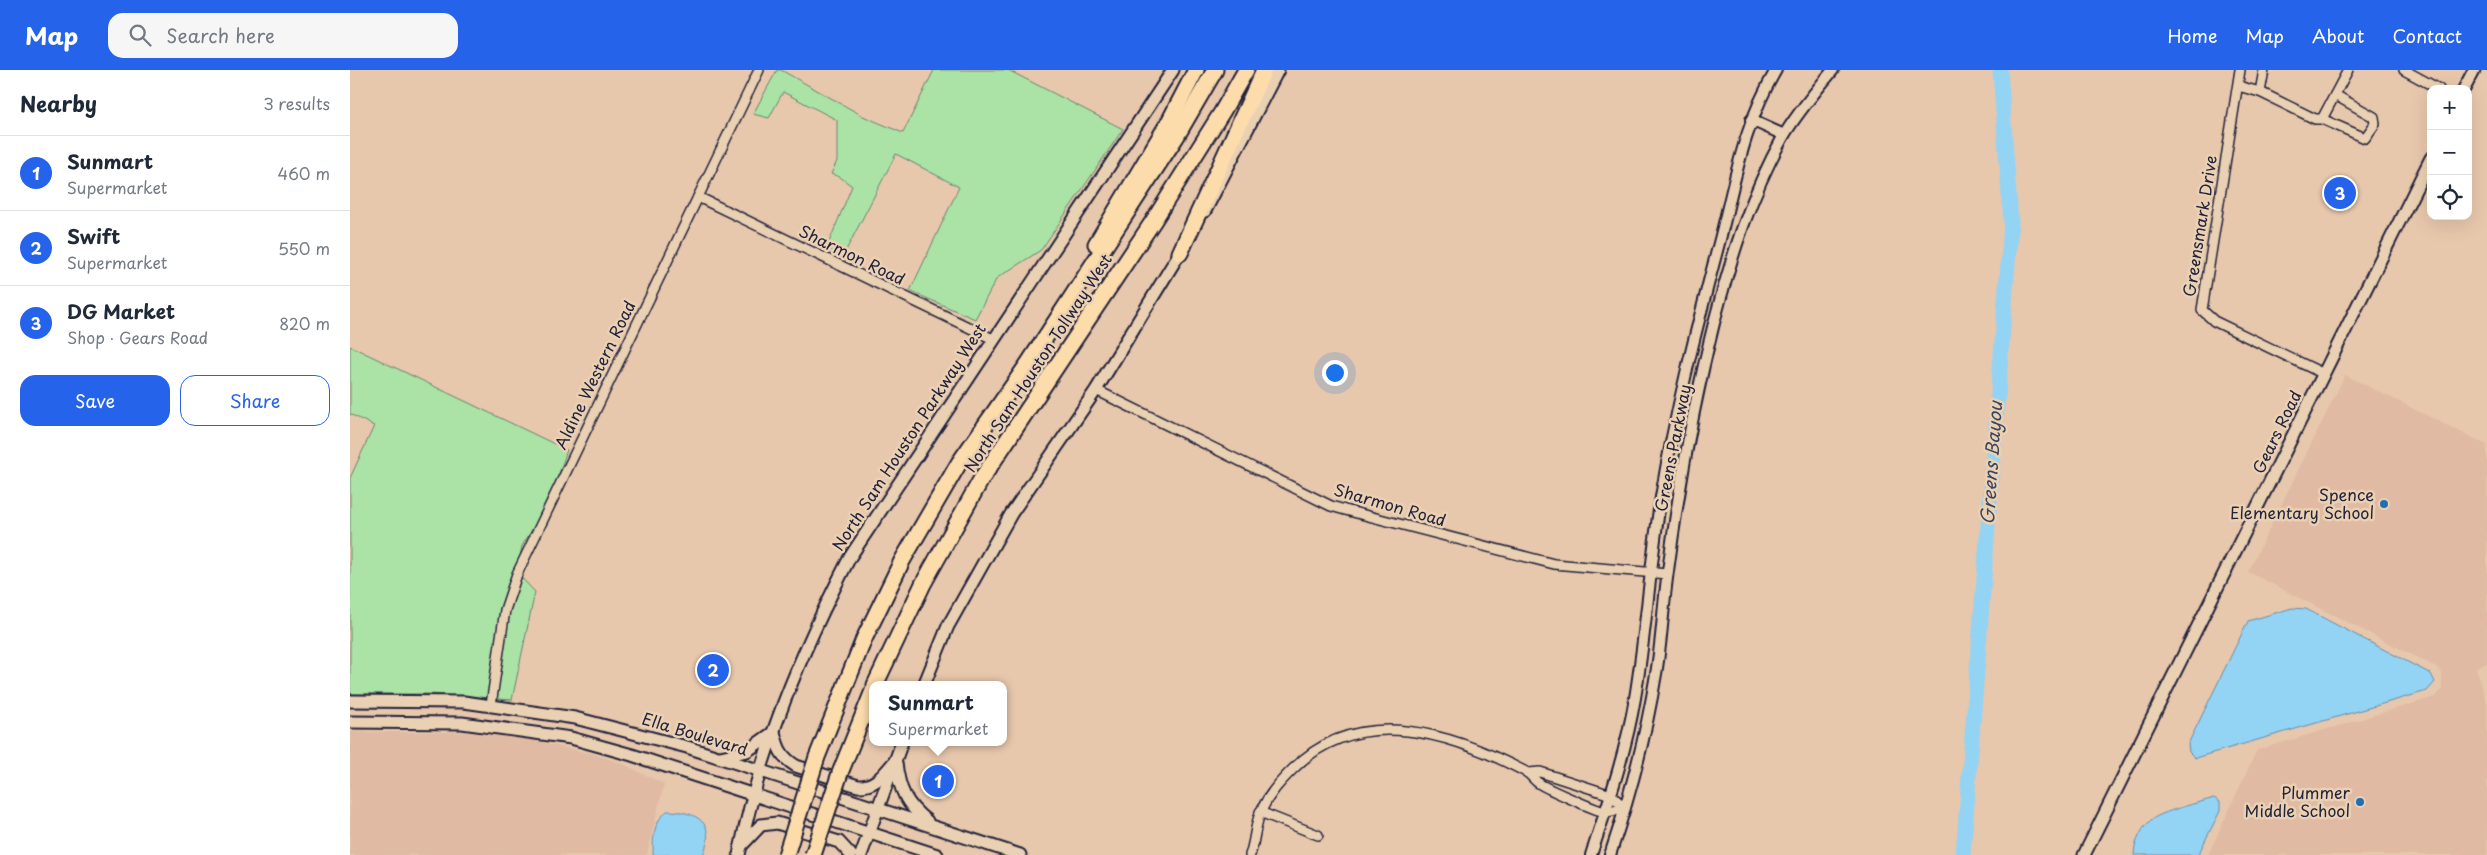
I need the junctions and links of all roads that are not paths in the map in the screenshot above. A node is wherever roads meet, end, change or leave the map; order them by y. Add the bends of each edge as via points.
1 (759, 70) edge
2 (1173, 70) edge
3 (1196, 70) edge
4 (1215, 70) edge
5 (1246, 70) edge
6 (1264, 70) edge
7 (1278, 70) edge
8 (1776, 70) edge
9 (1833, 70) edge
10 (2240, 70) edge
11 (2264, 70) edge
12 (2348, 70) edge
13 (2404, 70) edge
14 (2474, 70) edge
15 (2432, 85) edge
16 (2466, 85) edge
17 (2238, 86) junction
18 (2260, 92) junction
19 (2335, 96) junction
20 (2322, 119) junction
21 (1752, 120) junction
22 (1784, 135) junction
23 (2427, 166) edge
24 (698, 197) junction
25 (1180, 253) junction
26 (993, 339) junction
27 (1028, 364) junction
28 (2324, 374) junction
29 (1096, 390) junction
30 (1650, 573) junction
31 (1667, 574) junction
32 (878, 681) edge
33 (926, 681) edge
34 (1635, 698) junction
35 (869, 700) edge
36 (1652, 700) junction
37 (350, 701) edge
38 (491, 705) junction
39 (350, 722) edge
40 (489, 726) junction
41 (774, 732) junction
42 (901, 746) edge
43 (718, 758) junction
44 (895, 761) junction
45 (760, 772) junction
46 (1529, 773) junction
47 (753, 795) junction
48 (1610, 795) junction
49 (878, 808) junction
50 (1625, 808) junction
51 (1260, 812) junction
52 (1605, 812) junction
53 (949, 831) junction
54 (868, 834) junction
55 (1318, 835) dead end
56 (740, 850) edge
57 (1008, 853) edge
58 (1252, 853) edge
59 (932, 854) edge
60 (786, 855) edge
61 (814, 855) edge
62 (851, 855) edge
63 (861, 855) edge
64 (903, 855) edge
65 (1020, 855) edge
66 (1591, 855) edge
67 (1610, 855) edge
68 (2084, 855) edge

1 - 24 street, Aldine Western Road
2 - 26 main road, North Sam Houston Parkway West
3 - 27 highway
4 - 27 highway, North Sam Houston Tollway West via 1176,137
5 - 32 highway, North Sam Houston Tollway West via 1154,220 982,478 922,584
6 - 25 highway
7 - 25 main road via 1217,193
8 - 21 street, Greens Parkway via 1759,98
9 - 22 street, Greens Parkway
10 - 17 street, Greensmark Drive
11 - 18 street
12 - 19 street
13 - 15 street
14 - 16 main road
17 - 18 street
17 - 28 street, Greensmark Drive via 2202,310 2214,321
18 - 20 street via 2315,119
19 - 20 street
19 - 20 street via 2374,117 2375,124 2365,138
21 - 22 street
21 - 30 street, Greens Parkway via 1740,151 1689,356 1673,429
22 - 31 street, Greens Parkway via 1742,227 1723,290 1689,433
23 - 28 main road, Gears Road
24 - 26 street, Sharmon Road
24 - 38 street, Aldine Western Road via 518,574 505,610
25 - 29 main road
26 - 41 main road, North Sam Houston Parkway West via 850,557 815,624
27 - 60 highway, bridge via 959,463 902,561 864,639 817,758
28 - 68 main road, Gears Road
29 - 30 street, Sharmon Road via 1331,506 1554,564
29 - 33 main road via 1010,514 968,586
30 - 31 street, Sharmon Road
30 - 34 street, Greens Parkway
31 - 36 street, Greens Parkway
34 - 36 street
34 - 48 street, Greens Parkway
35 - 61 highway, bridge via 840,772
36 - 50 street, Greens Parkway
37 - 38 main road, Ella Boulevard
38 - 40 main road
38 - 43 main road, Ella Boulevard via 575,718 675,743
39 - 40 main road
40 - 47 main road via 571,738 606,747
41 - 43 main road via 747,751
41 - 44 main road via 779,751 796,766 858,786 868,786 879,779
41 - 45 main road, North Sam Houston Parkway West
42 - 44 main road
43 - 45 main road, Ella Boulevard
44 - 49 main road
44 - 53 main road via 905,800 917,814
45 - 47 main road, North Sam Houston Parkway West
45 - 49 main road, Ella Boulevard
46 - 48 street via 1540,772
46 - 51 street via 1445,737 1414,730 1358,734 1331,743 1304,758 1274,789
46 - 52 street via 1538,784
47 - 54 main road
47 - 56 main road, North Sam Houston Parkway West
48 - 50 street
48 - 52 street, Greens Parkway
49 - 53 main road, Ella Boulevard
49 - 54 main road
50 - 52 street
50 - 67 street, Greens Parkway
51 - 55 street
51 - 58 street
52 - 66 street, Greens Parkway
53 - 57 main road, Ella Boulevard
54 - 59 main road
54 - 63 main road
56 - 62 main road via 761,825 777,823 839,842
57 - 65 main road, Ella Boulevard
59 - 64 main road

